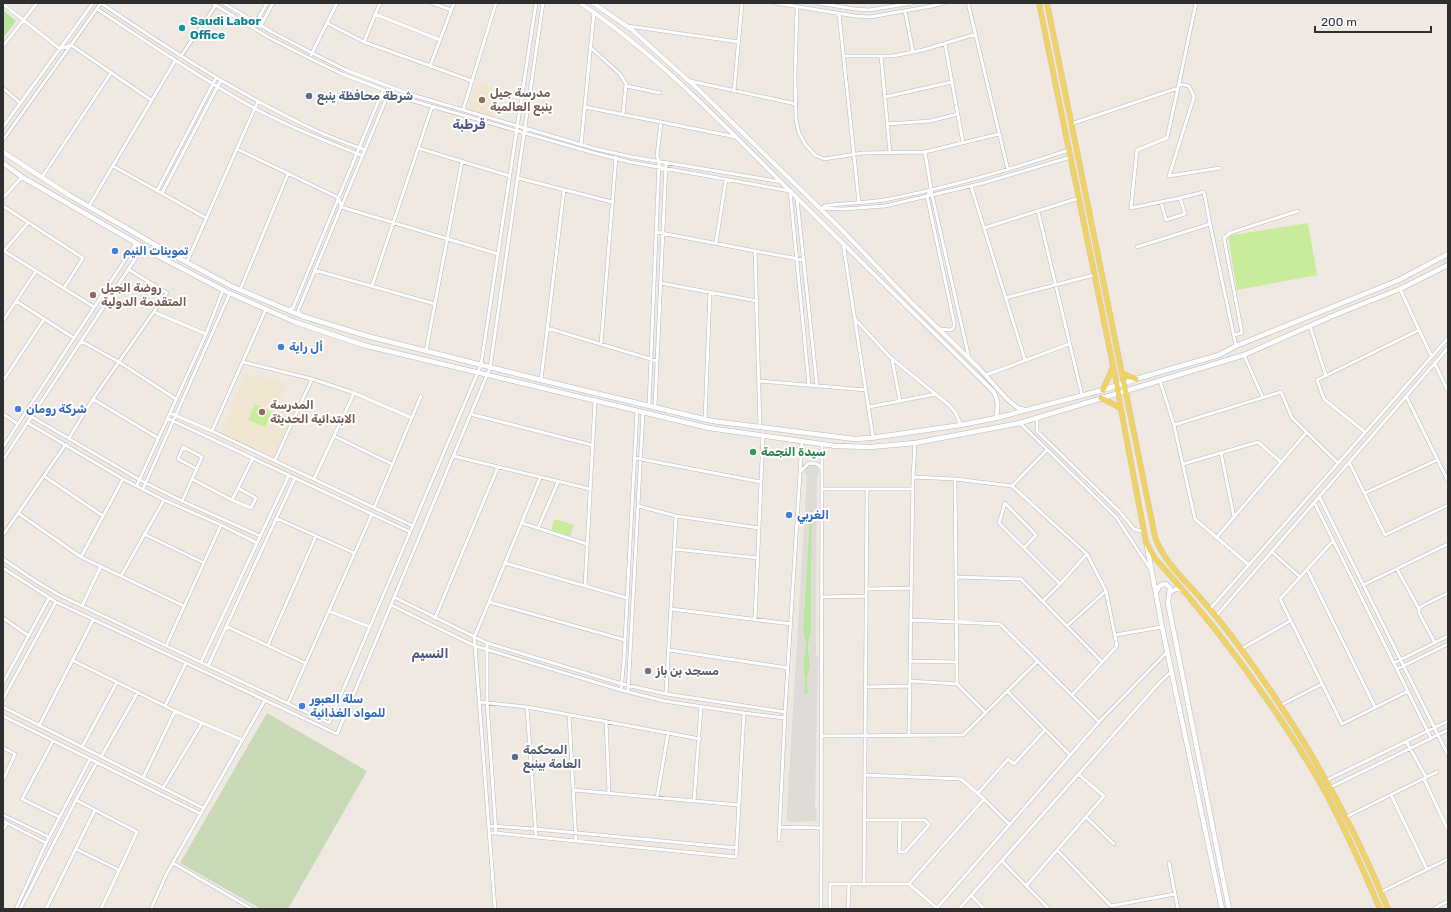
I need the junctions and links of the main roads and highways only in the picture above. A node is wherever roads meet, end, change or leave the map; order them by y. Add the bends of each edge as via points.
1 (1039, 3) edge
2 (1047, 3) edge
3 (3, 152) edge
4 (3, 164) edge
5 (1448, 254) edge
6 (1448, 265) edge
7 (1113, 366) junction
8 (1122, 373) junction
9 (1136, 378) junction
10 (1124, 383) junction
11 (1117, 385) junction
12 (1103, 390) junction
13 (1126, 391) junction
14 (1118, 394) junction
15 (1101, 398) junction
16 (1121, 409) junction
17 (1146, 542) junction
18 (1156, 594) junction
19 (1222, 909) edge
20 (1229, 909) edge
21 (1380, 909) edge
22 (1388, 909) edge

1 - 7 main road
2 - 8 main road
3 - 12 main road via 134,233 240,290 302,316 490,368 705,419 840,438 874,437 996,418
4 - 15 main road via 162,258 223,290 295,322 363,345 709,428 850,447 915,443 1020,423
5 - 9 main road via 1399,280 1219,354
6 - 13 main road via 1400,289 1244,355
7 - 11 main road
7 - 12 main road
8 - 9 main road
8 - 10 main road
9 - 10 main road
10 - 11 main road
10 - 13 main road
11 - 12 main road
11 - 14 main road
13 - 14 main road
13 - 22 main road via 1155,537 1160,550 1241,649 1309,748 1338,800
14 - 15 main road
14 - 16 main road
15 - 16 main road
16 - 17 main road
17 - 18 main road
17 - 21 main road via 1154,557 1233,652 1269,701 1332,804
18 - 19 main road
18 - 20 main road via 1162,584 1170,588 1168,603

